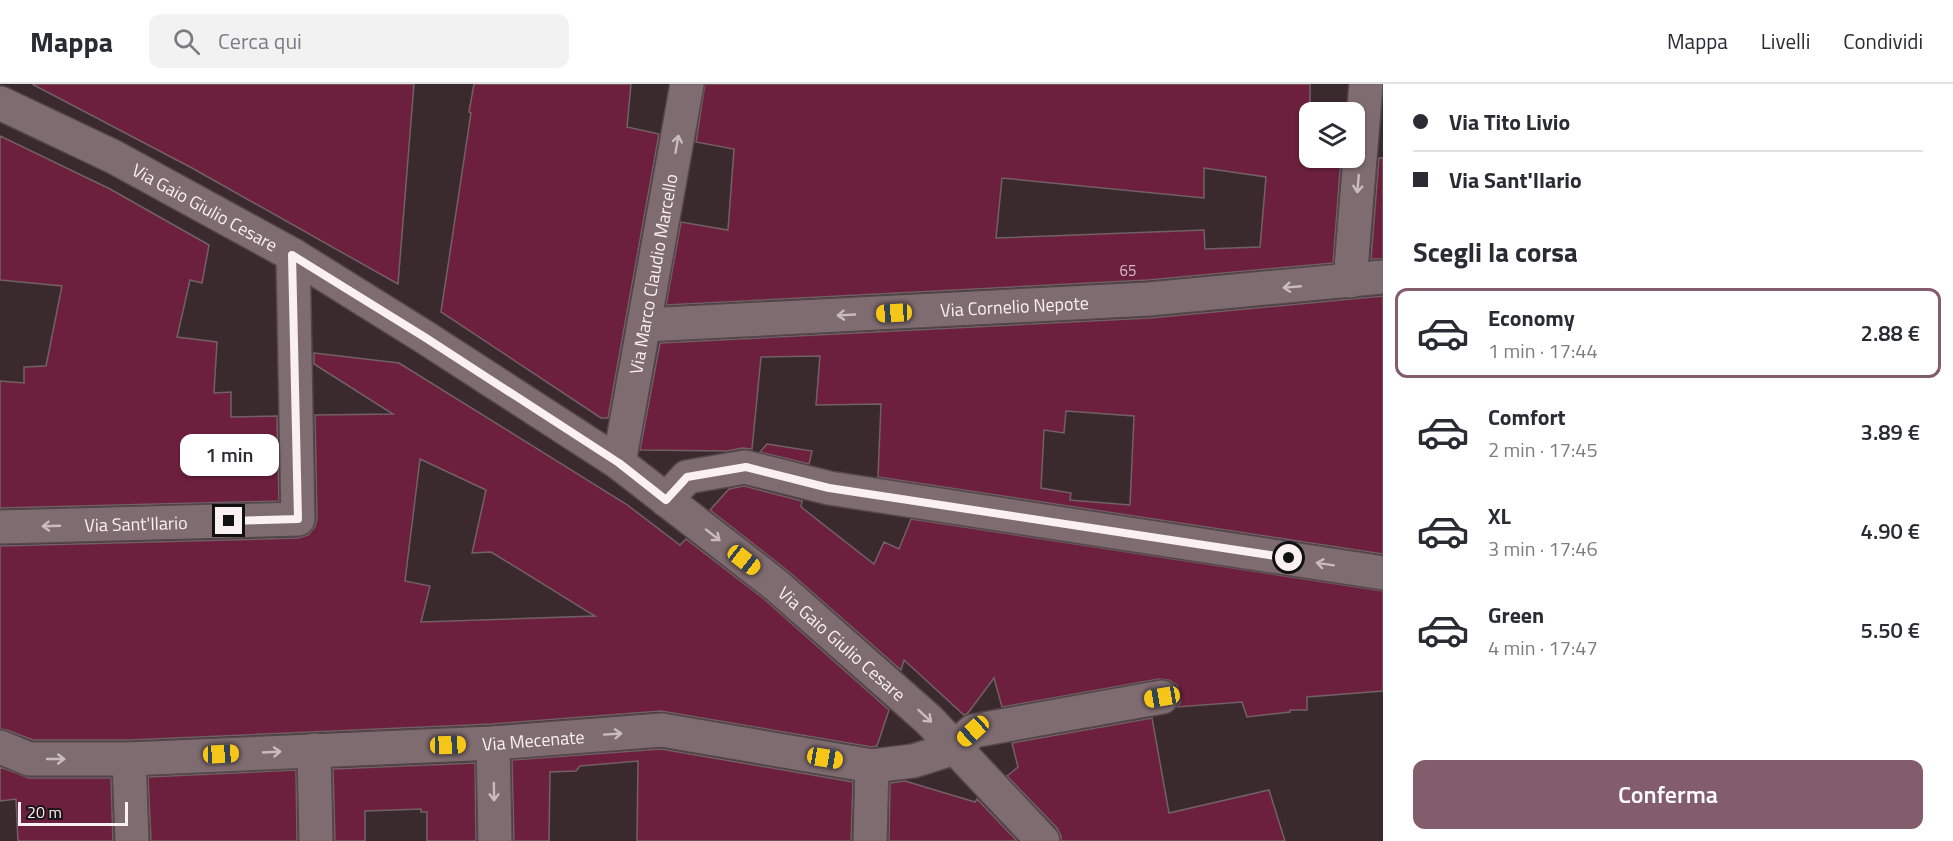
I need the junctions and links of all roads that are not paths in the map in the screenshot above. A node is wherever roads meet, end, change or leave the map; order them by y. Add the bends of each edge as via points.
1 (687, 84) edge
2 (1366, 84) edge
3 (0, 103) edge
4 (292, 255) junction
5 (1383, 278) edge
6 (1350, 281) junction
7 (645, 326) junction
8 (619, 463) junction
9 (666, 500) junction
10 (0, 527) edge
11 (1383, 573) edge
12 (1162, 697) dead end
13 (493, 743) junction
14 (0, 747) edge
15 (955, 748) junction
16 (314, 750) junction
17 (129, 759) junction
18 (872, 766) junction
19 (132, 841) edge
20 (316, 841) edge
21 (495, 841) edge
22 (870, 841) edge
23 (1043, 841) edge

7 -> 1 street, Via Marco Claudio Marcello
2 -> 6 street
3 - 4 street, Via Gaio Giulio Cesare via 114,157
4 - 8 street, Via Gaio Giulio Cesare
4 -> 10 street, Via Sant'Ilario via 298,519
5 - 6 street, Via Cornelio Nepote
6 -> 7 street, Via Cornelio Nepote via 1149,299
7 - 8 street, Via Marco Claudio Marcello
8 - 9 street, Via Gaio Giulio Cesare
11 -> 9 street via 829,488 746,467 687,477
9 -> 15 street, Via Gaio Giulio Cesare via 776,585 929,720
12 - 15 street via 973,731
13 - 16 street, Via Mecenate
13 -> 18 street, Via Mecenate via 662,730
13 -> 21 street
14 -> 17 street, Via Mecenate via 29,759
15 - 18 street, Via Mecenate via 913,761
15 - 23 street, Via Gaio Giulio Cesare
17 -> 16 street, Via Mecenate
16 - 20 street
17 - 19 street
18 - 22 street

